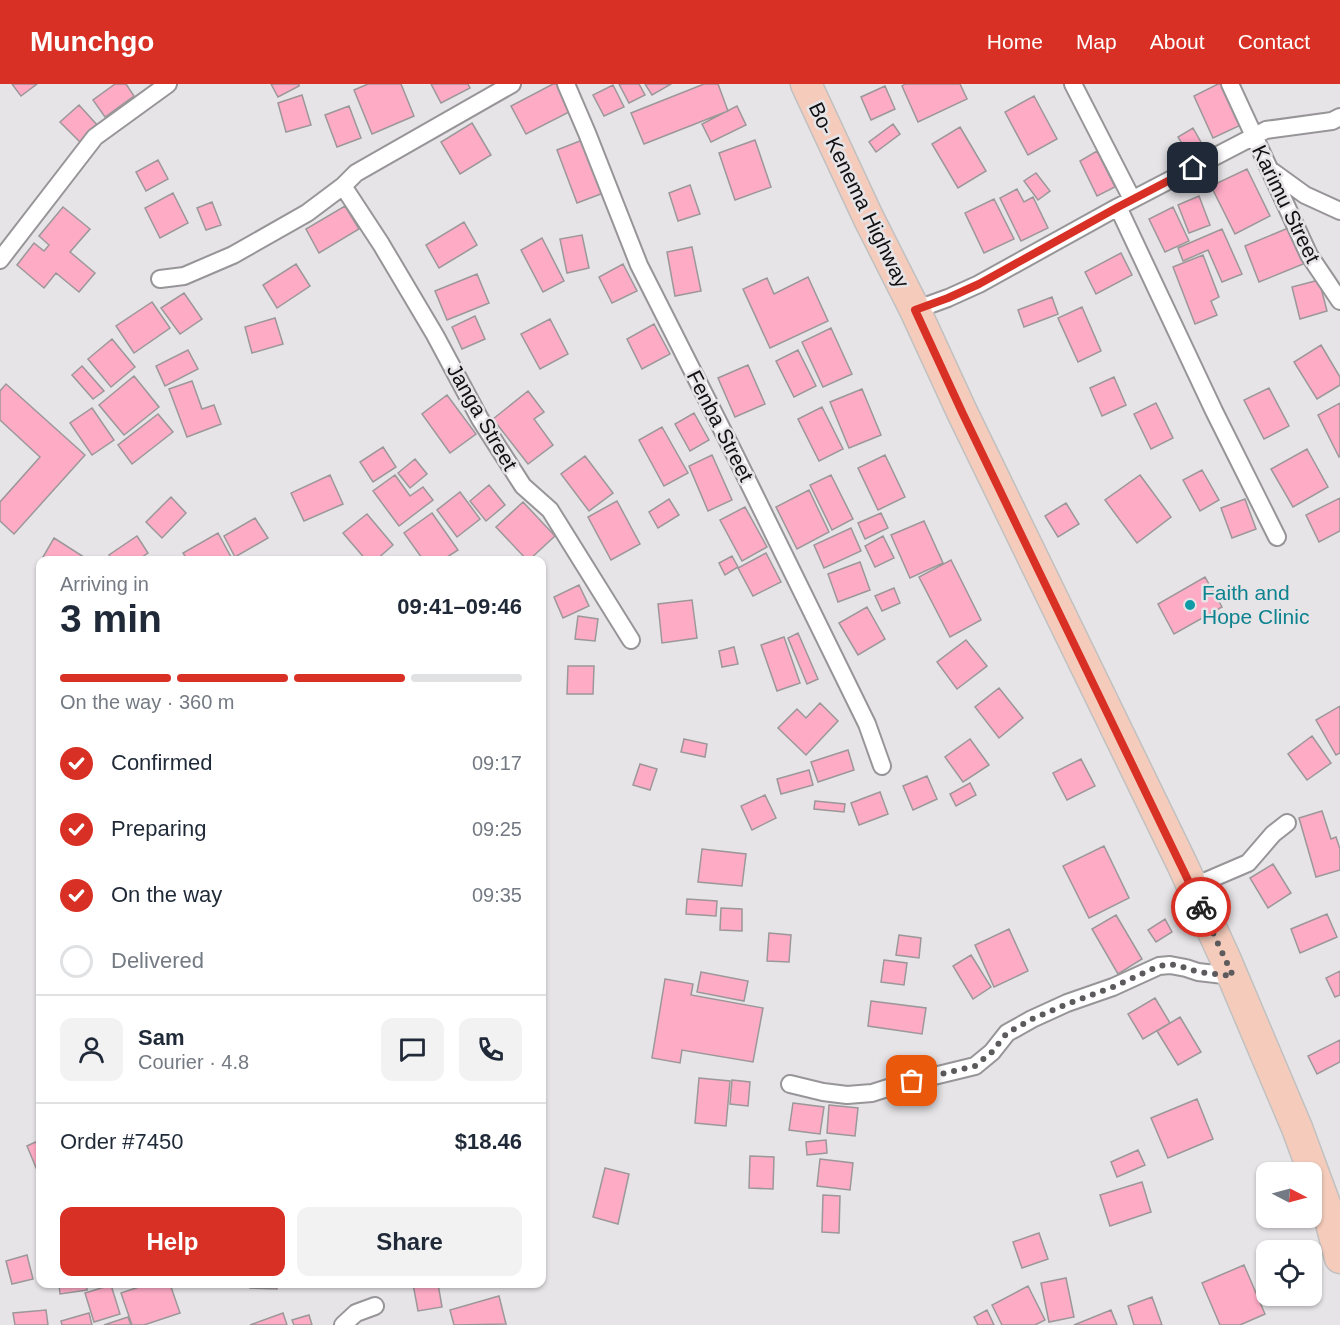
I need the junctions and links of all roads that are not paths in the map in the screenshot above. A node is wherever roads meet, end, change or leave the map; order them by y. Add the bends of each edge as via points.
1 (168, 84) edge
2 (512, 84) edge
3 (566, 84) edge
4 (806, 84) edge
5 (1073, 84) edge
6 (1230, 84) edge
7 (1340, 117) edge
8 (1253, 136) junction
9 (1267, 167) junction
10 (343, 186) junction
11 (1125, 203) junction
12 (1340, 212) edge
13 (0, 260) edge
14 (160, 279) dead end
15 (1340, 301) edge
16 (915, 310) junction
17 (1277, 537) dead end
18 (631, 640) dead end
19 (882, 766) dead end
20 (1287, 823) dead end
21 (1192, 887) junction
22 (1233, 976) junction
23 (790, 1084) dead end
24 (1340, 1258) edge
25 (375, 1306) dead end
26 (343, 1325) edge

1 - 13 street via 95,137
2 - 10 street via 356,173
3 - 19 street, Fenba Street via 639,265 867,724
4 - 16 highway, Bo- Kenema Highway
5 - 11 street
6 - 8 street, Karimu Street
7 - 8 street via 1266,130
8 - 9 street, Karimu Street
8 - 11 street
9 - 12 street via 1305,195
9 - 15 street, Karimu Street via 1309,255
10 - 14 street via 308,213 242,250 184,276
10 - 18 street, Janga Street via 435,335 480,419 523,486 550,510
11 - 16 street via 979,284
11 - 17 street via 1214,411
16 - 21 highway, Bo- Kenema Highway
20 - 21 street via 1248,863
21 - 22 highway, Bo- Kenema Highway
22 - 23 street via 1170,964 1159,966 1032,1019 1007,1033 975,1066 872,1093 847,1095
22 - 24 highway, Bo- Kenema Highway via 1297,1128 1328,1212
25 - 26 street via 356,1313

